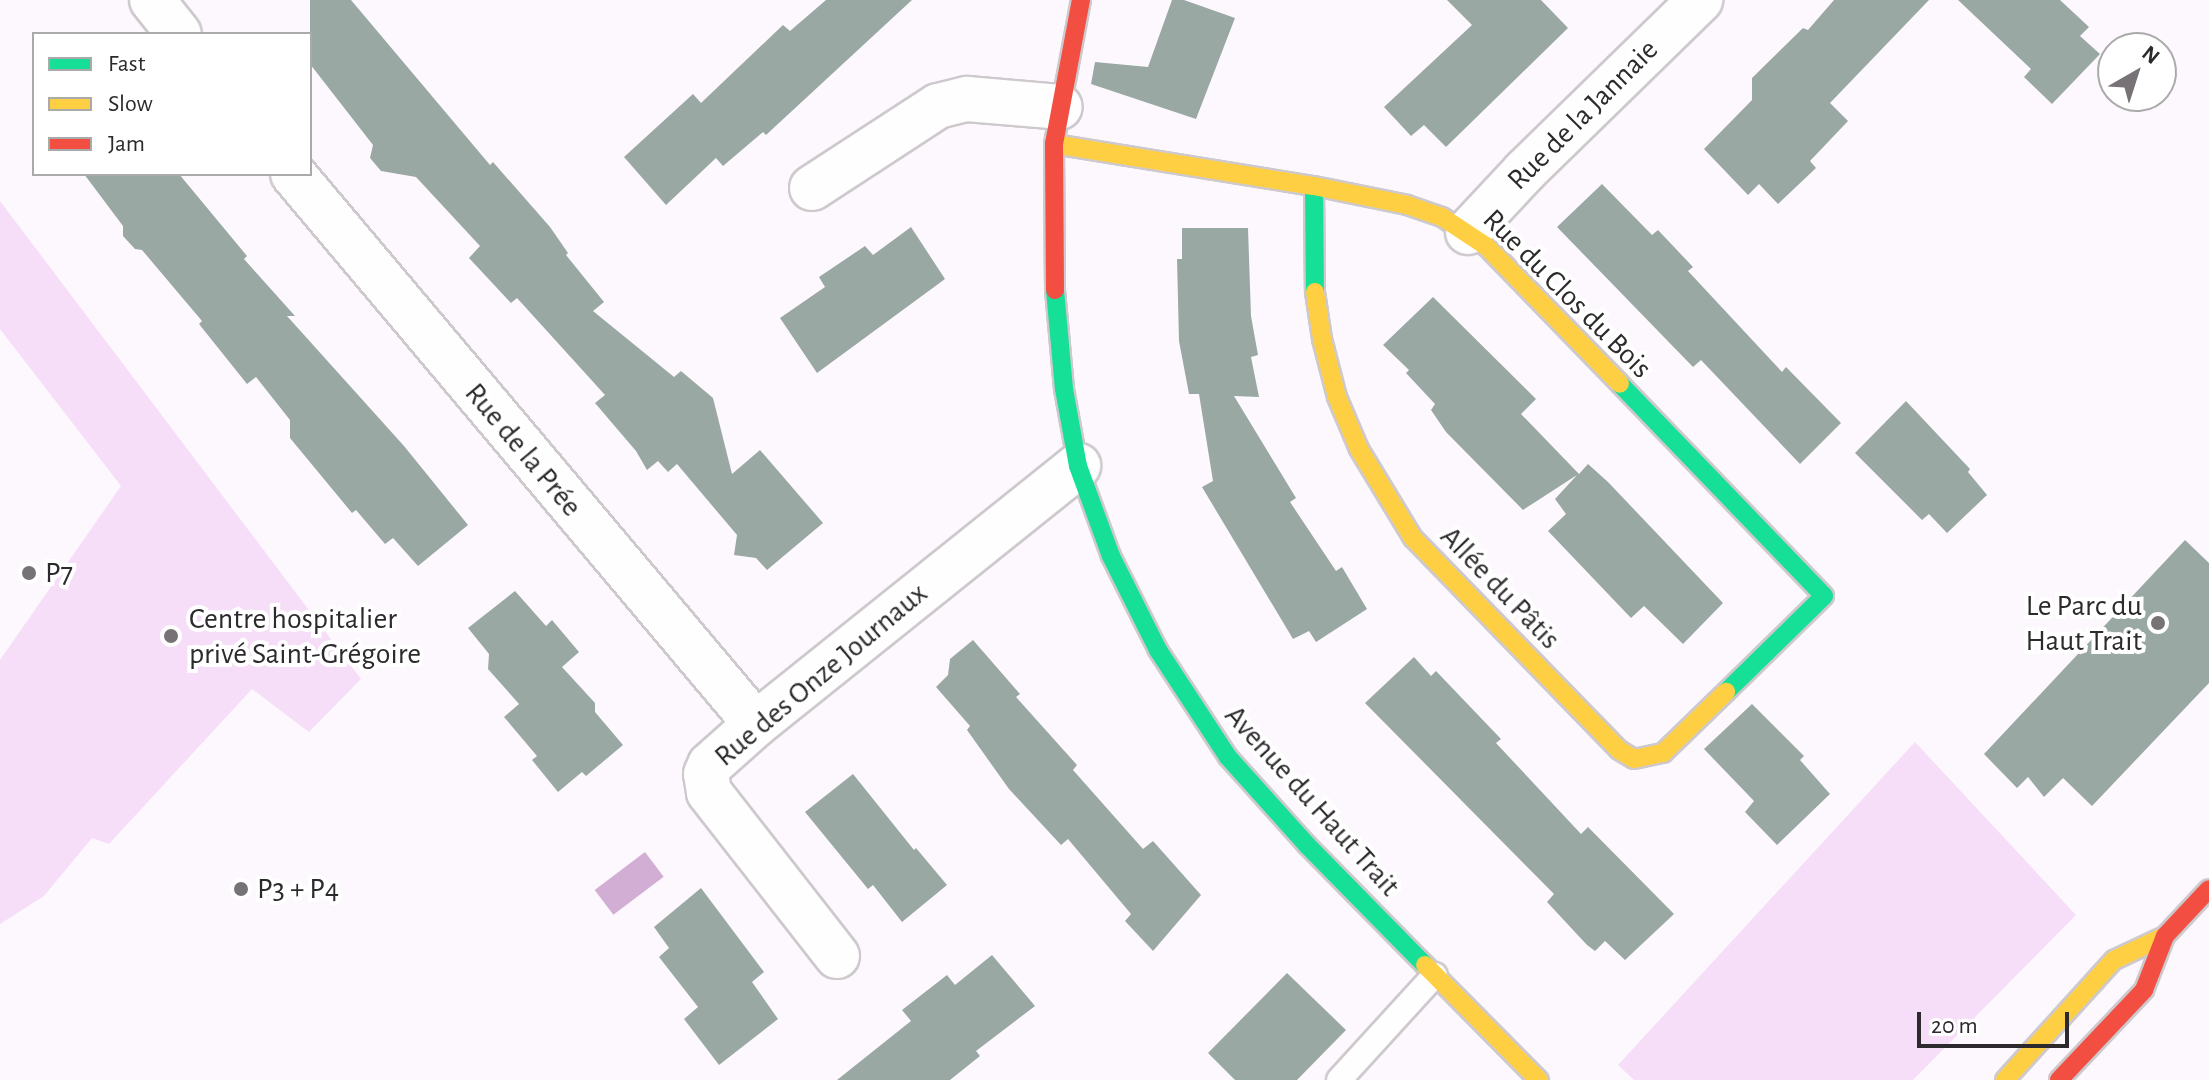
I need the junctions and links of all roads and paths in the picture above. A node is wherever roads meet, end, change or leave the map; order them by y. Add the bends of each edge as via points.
1 (1081, 0) edge
2 (1700, 0) edge
3 (1057, 126) junction
4 (295, 176) edge
5 (1314, 186) junction
6 (812, 188) dead end
7 (1468, 232) junction
8 (1078, 466) junction
9 (1824, 596) joint
10 (756, 724) junction
11 (2209, 889) edge
12 (2165, 936) junction
13 (837, 956) dead end
14 (1435, 975) junction
15 (1339, 1080) edge
16 (1539, 1080) edge
17 (2005, 1080) edge
18 (2059, 1080) edge

1 - 3 street, Avenue du Haut Trait
2 - 7 street, Rue de la Jannaie
3 - 5 street, Rue du Clos du Bois
3 - 6 street via 967,99 938,106
3 - 8 street, Avenue du Haut Trait via 1055,299
4 - 10 street, Rue de la Prée
5 - 7 street, Rue du Clos du Bois via 1407,205
5 - 9 street, Allée du Pâtis via 1315,292 1322,339 1337,397 1359,449 1413,538 1619,750 1634,759 1663,753
7 - 9 street, Rue du Clos du Bois
8 - 10 street, Rue des Onze Journaux
8 - 14 street, Avenue du Haut Trait via 1134,608 1190,703 1269,803
10 - 13 street, Rue des Onze Journaux via 710,765 705,783
11 - 12 street
12 - 17 street via 2114,960
12 - 18 street via 2144,990
14 - 15 lane
14 - 16 street, Avenue du Haut Trait

